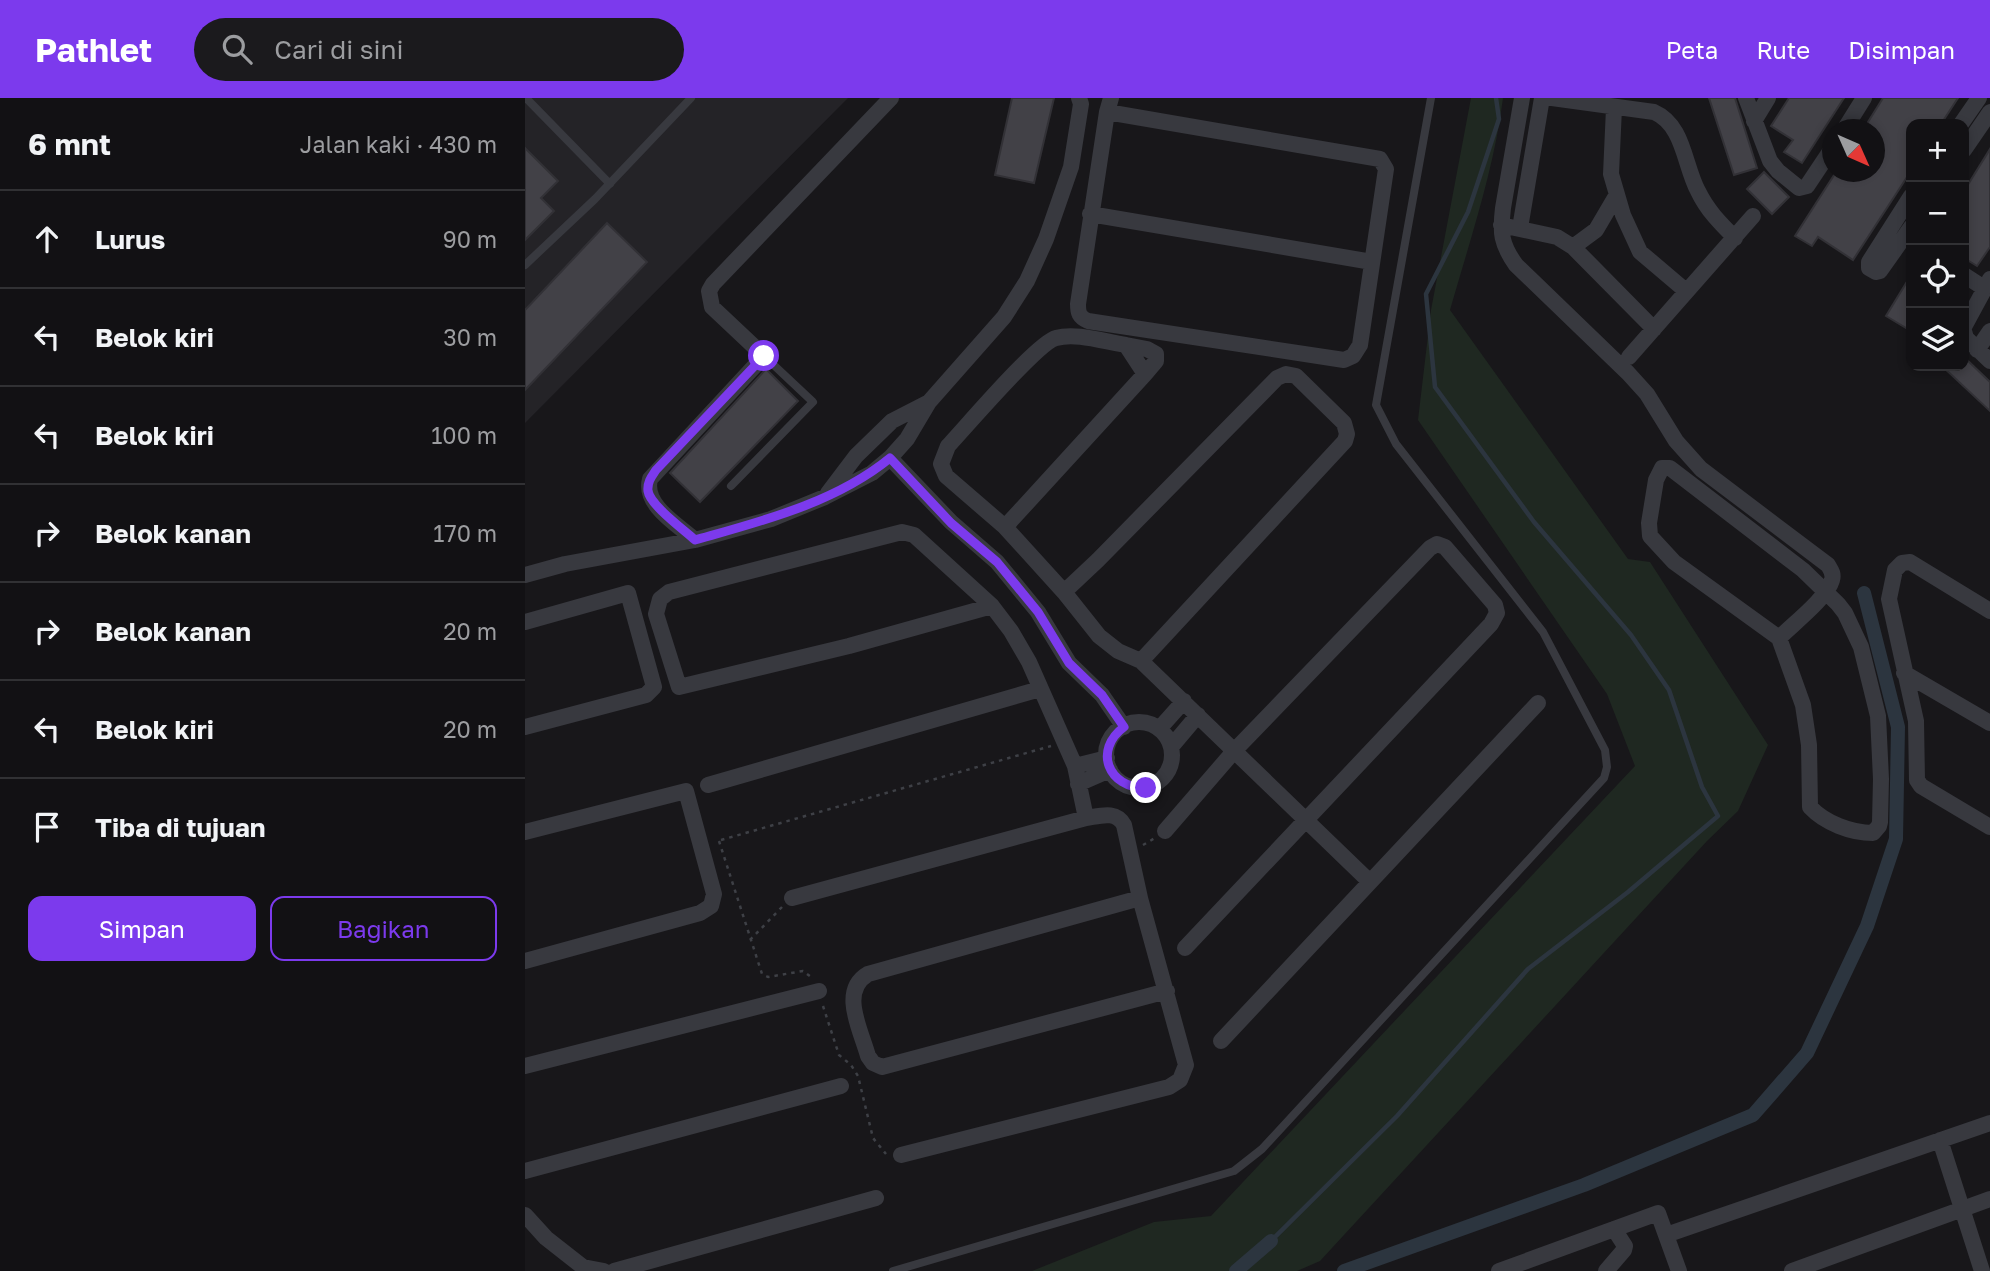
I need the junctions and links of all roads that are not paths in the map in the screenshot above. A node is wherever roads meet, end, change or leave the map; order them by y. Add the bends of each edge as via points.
1 (526, 98) edge
2 (691, 98) edge
3 (891, 98) edge
4 (1079, 98) edge
5 (1431, 98) edge
6 (1522, 98) edge
7 (1542, 98) edge
8 (1552, 98) edge
9 (1746, 98) edge
10 (1768, 98) edge
11 (1864, 98) edge
12 (1979, 98) edge
13 (1109, 105) edge
14 (1614, 108) junction
15 (1990, 112) edge
16 (1851, 119) edge
17 (1964, 119) edge
18 (1754, 121) junction
19 (1969, 143) edge
20 (1822, 163) edge
21 (610, 184) junction
22 (1616, 195) junction
23 (1906, 204) edge
24 (1090, 214) junction
25 (1753, 216) dead end
26 (1501, 225) junction
27 (1520, 228) junction
28 (1735, 238) junction
29 (1906, 240) edge
30 (1573, 247) junction
31 (1372, 262) junction
32 (525, 265) edge
33 (1969, 277) edge
34 (1987, 283) edge
35 (1686, 291) junction
36 (1969, 319) edge
37 (1654, 329) junction
38 (1990, 331) edge
39 (1969, 341) edge
40 (764, 356) junction
41 (1984, 356) edge
42 (1629, 357) dead end
43 (929, 402) junction
44 (890, 458) junction
45 (731, 486) dead end
46 (825, 497) junction
47 (1005, 527) junction
48 (695, 540) junction
49 (525, 575) edge
50 (1064, 592) junction
51 (1825, 592) junction
52 (992, 606) junction
53 (1990, 611) edge
54 (656, 614) junction
55 (635, 617) junction
56 (525, 622) edge
57 (1779, 638) junction
58 (1141, 661) junction
59 (672, 668) junction
60 (651, 672) junction
61 (1904, 673) junction
62 (1040, 689) junction
63 (1184, 701) junction
64 (1538, 703) dead end
65 (1198, 715) junction
66 (1990, 723) edge
67 (525, 727) edge
68 (1124, 727) junction
69 (1159, 729) junction
70 (1171, 747) junction
71 (1235, 750) junction
72 (1108, 764) junction
73 (1075, 766) junction
74 (1078, 784) junction
75 (708, 785) dead end
76 (1086, 818) junction
77 (1307, 819) junction
78 (1990, 827) edge
79 (1165, 831) road end
80 (525, 832) edge
81 (1370, 882) junction
82 (792, 898) road end
83 (1140, 898) junction
84 (1185, 948) dead end
85 (525, 961) edge
86 (1167, 990) junction
87 (819, 991) dead end
88 (1221, 1041) dead end
89 (525, 1066) edge
90 (841, 1086) dead end
91 (1990, 1123) edge
92 (1940, 1140) junction
93 (901, 1155) dead end
94 (525, 1171) edge
95 (876, 1198) dead end
96 (1990, 1199) edge
97 (1962, 1209) junction
98 (525, 1215) edge
99 (1614, 1229) junction
100 (1667, 1235) junction
101 (604, 1271) edge
102 (614, 1271) edge
103 (893, 1271) edge
104 (1499, 1271) edge
105 (1606, 1271) edge
106 (1679, 1271) edge
107 (1792, 1271) edge
108 (1982, 1271) edge

1 - 21 lane
2 - 21 lane
3 - 40 street via 709,291 712,307
4 - 43 street via 1071,167 1027,281 1004,317
5 - 103 lane via 1376,405 1396,444 1552,646 1605,750 1604,778 1262,1149 1234,1171
6 - 26 street
7 - 27 street
8 - 14 street
9 - 18 street
10 - 18 street
11 - 16 street
12 - 17 street
13 - 24 street
13 - 31 street via 1380,159 1386,169
14 - 22 street via 1611,165
14 - 28 street via 1654,113 1668,121 1697,190 1713,217
15 - 19 street
18 - 20 street via 1770,161 1798,188 1807,186
21 - 32 lane
22 - 30 street via 1597,230
22 - 35 street via 1640,252
23 - 29 street via 1868,262 1869,268 1880,271
24 - 31 street
24 - 31 street via 1078,304 1079,314 1088,321 1349,359 1360,345
25 - 28 street
26 - 27 street
26 - 51 street via 1503,245 1516,265 1647,394 1688,455 1828,565 1833,572
27 - 30 street via 1557,237
28 - 35 street
30 - 37 street
33 - 34 street
34 - 36 street
35 - 37 street
37 - 42 street
38 - 41 street
39 - 41 street
40 - 45 lane via 813,402
40 - 48 street via 650,479 652,501
43 - 44 street
43 - 46 street via 892,421 856,456
44 - 46 street via 872,473
44 - 68 street via 951,523 997,562 1038,612 1069,663 1102,695
46 - 48 street via 771,519
47 - 47 street via 1145,374 1126,345 1079,337 1052,339 948,446 941,464 946,476
47 - 50 street
48 - 49 street
50 - 58 street via 1098,636
50 - 58 street via 1277,378 1296,376 1344,424 1345,441
51 - 57 street
51 - 57 street via 1803,569 1670,468 1662,468 1656,480 1650,536 1674,562
51 - 57 street via 1845,613 1861,647 1878,716 1880,822 1873,833 1828,821 1811,807 1803,705
52 - 54 street via 922,540 902,532 669,592 660,599
52 - 59 street via 679,687
52 - 62 street via 1023,652
53 - 61 street via 1910,562 1902,564 1891,580 1889,599
54 - 55 street
54 - 59 street
55 - 56 street via 628,593
55 - 60 street
58 - 63 street
59 - 60 street
60 - 67 street via 655,687 646,695
61 - 66 street
61 - 78 street via 1916,721 1917,780
62 - 73 street
62 - 75 street
63 - 65 street
63 - 69 street
64 - 81 street
65 - 70 street
65 - 71 street
68 - 69 street via 1142,722
68 - 72 street via 1111,740
69 - 70 street
70 - 72 street via 1170,768 1146,788 1125,785
71 - 77 street
71 - 77 street via 1430,548 1437,544 1445,547 1495,605 1496,617
71 - 79 street
72 - 73 street
72 - 74 street
73 - 74 street
74 - 76 street
76 - 82 street
76 - 83 street via 1117,816 1124,825
77 - 81 street
77 - 84 street
80 - 85 street via 686,791 714,894 707,911
81 - 88 street
83 - 86 street
83 - 86 street via 868,974 855,985 852,1001 868,1056 882,1067
86 - 93 street via 1186,1065 1175,1084
87 - 89 street
90 - 94 street
91 - 92 street
92 - 97 street
92 - 100 street
95 - 102 street
96 - 97 street
97 - 107 street
97 - 108 street
98 - 101 street via 583,1267
99 - 100 street via 1658,1213
99 - 104 street
99 - 105 street via 1625,1246
100 - 106 street

